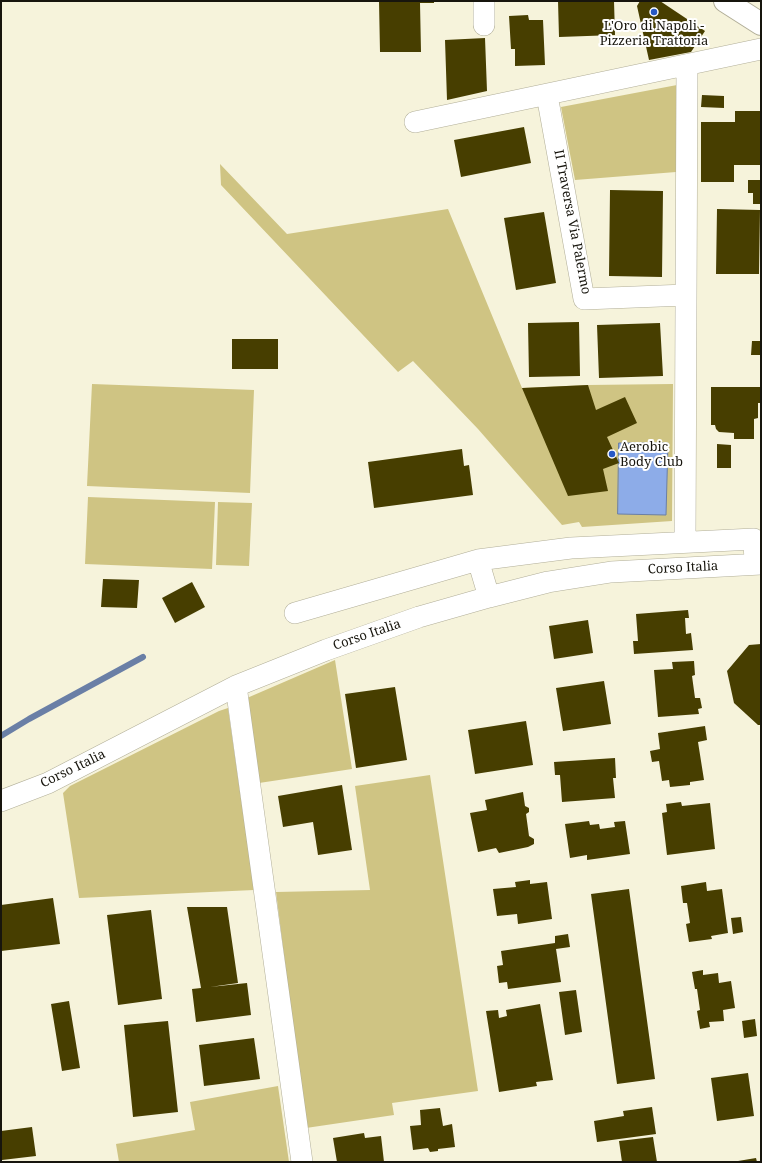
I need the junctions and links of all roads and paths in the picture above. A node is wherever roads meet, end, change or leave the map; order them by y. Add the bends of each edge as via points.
1 (484, 1) edge
2 (725, 1) edge
3 (761, 24) edge
4 (484, 25) dead end
5 (761, 49) edge
6 (687, 65) junction
7 (547, 95) junction
8 (415, 122) dead end
9 (686, 295) junction
10 (758, 539) edge
11 (685, 542) junction
12 (478, 560) junction
13 (758, 564) edge
14 (489, 597) junction
15 (295, 613) dead end
16 (236, 686) junction
17 (1, 801) edge
18 (302, 1162) edge

1 - 4 street
2 - 3 main road
5 - 6 street
6 - 7 street
6 - 9 street
7 - 8 street
7 - 9 street, II Traversa Via Palermo via 584,299
9 - 11 street
10 - 11 street
10 - 13 street
11 - 12 street via 571,548
12 - 14 street
12 - 15 street
13 - 14 street, Corso Italia via 611,572 548,582
14 - 16 street, Corso Italia via 419,617
16 - 17 street, Corso Italia via 48,782
16 - 18 street

